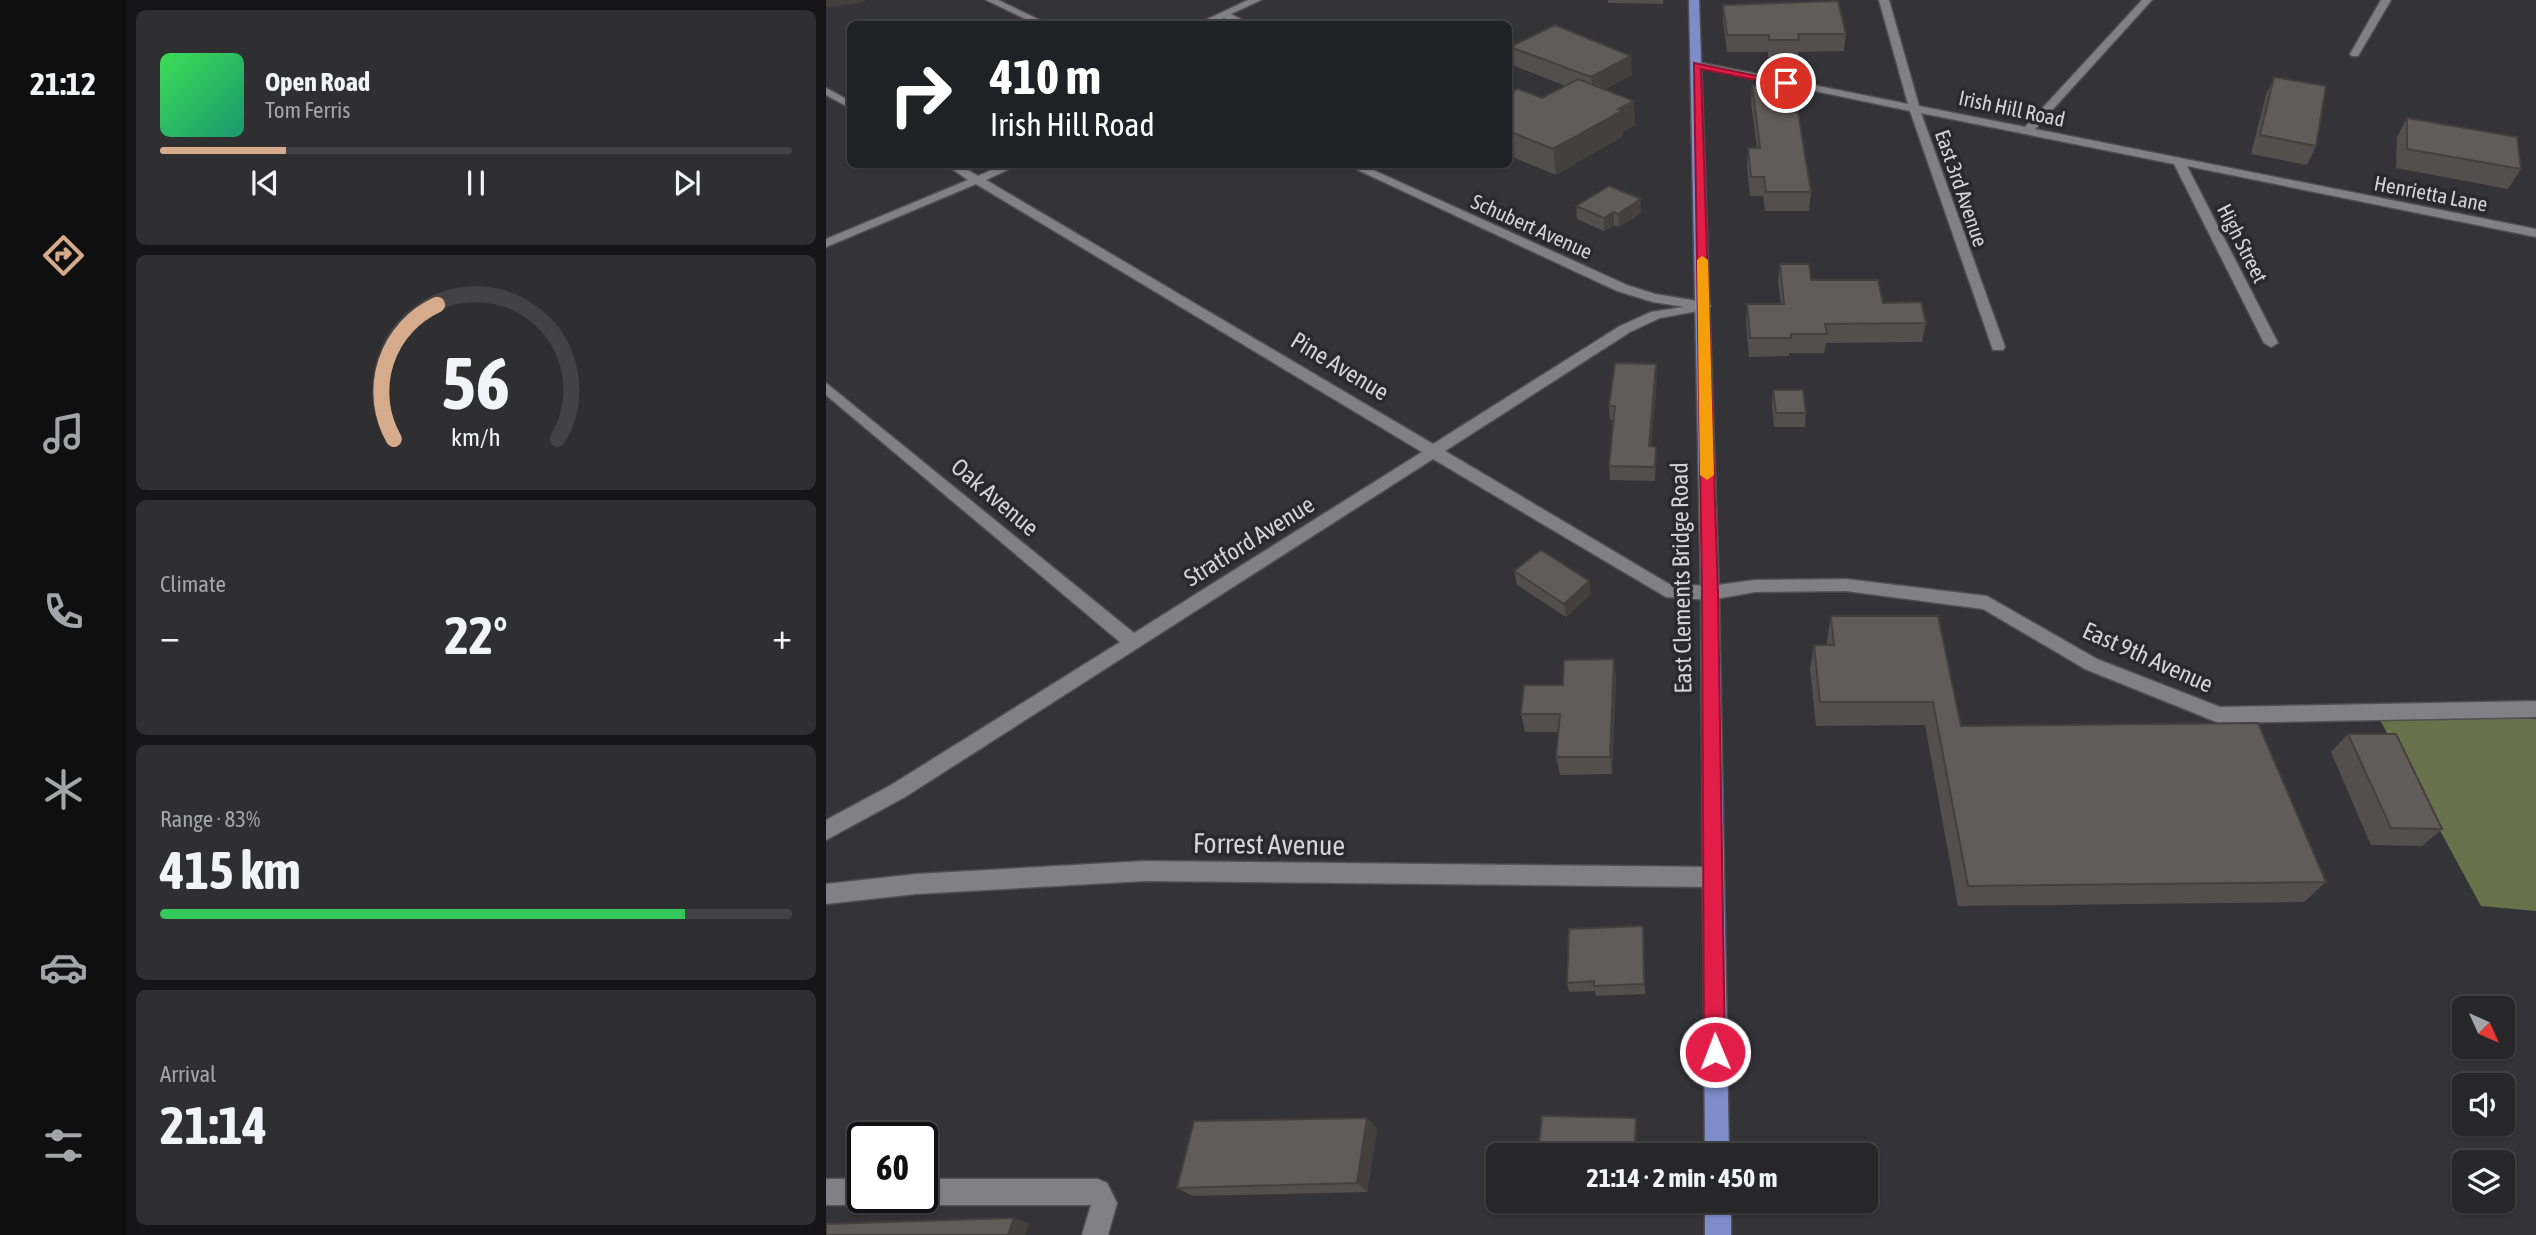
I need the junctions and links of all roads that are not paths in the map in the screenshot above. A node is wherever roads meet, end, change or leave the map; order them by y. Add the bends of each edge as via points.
1 (990, 0) edge
2 (1256, 0) edge
3 (1694, 0) edge
4 (1884, 0) edge
5 (2147, 0) edge
6 (2386, 0) edge
7 (1225, 15) junction
8 (1037, 21) edge
9 (1210, 21) edge
10 (1239, 21) edge
11 (2355, 54) dead end
12 (1697, 65) junction
13 (826, 91) edge
14 (847, 103) edge
15 (1914, 108) junction
16 (2028, 131) junction
17 (2179, 162) junction
18 (957, 168) edge
19 (1006, 168) edge
20 (1359, 168) edge
21 (977, 180) junction
22 (2319, 190) joint
23 (2536, 233) edge
24 (826, 243) edge
25 (1704, 306) junction
26 (2271, 343) dead end
27 (1998, 347) dead end
28 (826, 388) edge
29 (1437, 452) junction
30 (1710, 593) junction
31 (1133, 643) junction
32 (2536, 709) edge
33 (826, 831) edge
34 (1713, 877) junction
35 (826, 894) edge
36 (1717, 1143) edge
37 (826, 1192) edge
38 (847, 1192) edge
39 (938, 1192) edge
40 (1717, 1213) edge
41 (1095, 1235) edge
42 (1718, 1235) edge

1 - 8 street
2 - 7 street
3 - 12 main road, East Clements Bridge Road
4 - 15 street, East 3rd Avenue
5 - 16 street
6 - 11 street
7 - 9 street
7 - 10 street
12 - 15 street, Irish Hill Road
12 - 25 main road, East Clements Bridge Road
13 - 14 street
15 - 16 street, Irish Hill Road
15 - 27 street, East 3rd Avenue
16 - 17 street, Irish Hill Road
17 - 22 street, Irish Hill Road
17 - 26 street, High Street
18 - 21 street, Pine Avenue
19 - 21 street
20 - 25 street, Schubert Avenue via 1622,288
21 - 24 street
21 - 29 street, Pine Avenue
22 - 23 street, Henrietta Lane
25 - 29 street, Stratford Avenue via 1656,315 1625,329
25 - 30 main road, East Clements Bridge Road
28 - 31 street, Oak Avenue
29 - 30 street, Pine Avenue via 1666,590
29 - 31 street, Stratford Avenue
30 - 32 street, East 9th Avenue via 1755,586 1846,585 1987,603 2091,664 2219,715
30 - 34 main road, East Clements Bridge Road
31 - 33 street, Stratford Avenue
34 - 35 street, Forrest Avenue via 1145,871 916,884
34 - 36 main road, East Clements Bridge Road
37 - 38 street
39 - 41 street via 1098,1192 1104,1203
40 - 42 main road

